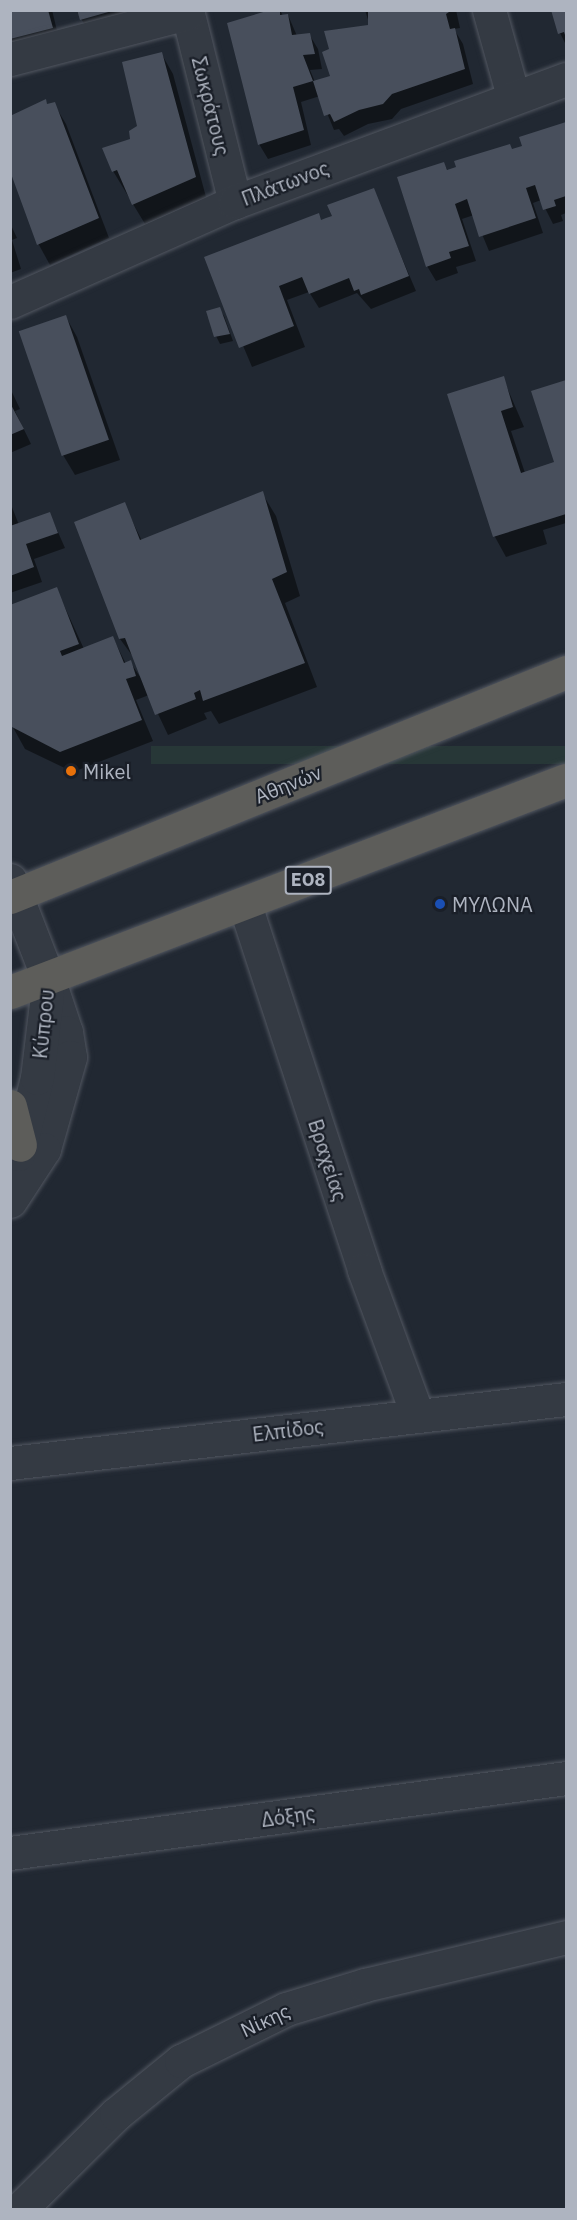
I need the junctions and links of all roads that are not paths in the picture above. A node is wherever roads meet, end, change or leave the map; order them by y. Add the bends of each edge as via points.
1 (489, 10) edge
2 (187, 12) edge
3 (10, 59) edge
4 (567, 79) edge
5 (513, 96) junction
6 (235, 202) junction
7 (10, 302) edge
8 (567, 672) edge
9 (567, 780) edge
10 (12, 891) edge
11 (245, 905) junction
12 (48, 978) junction
13 (10, 992) edge
14 (10, 1106) edge
15 (20, 1145) junction
16 (10, 1199) edge
17 (567, 1399) edge
18 (417, 1414) junction
19 (10, 1463) edge
20 (567, 1778) edge
21 (10, 1853) edge
22 (567, 1937) edge
23 (19, 2210) edge

1 - 5 street
2 - 3 street
2 - 6 street, Σωκράτους
4 - 5 street, Πλάτωνος
5 - 6 street, Πλάτωνος
6 - 7 street, Πλάτωνος
8 - 10 highway, Αθηνών
9 - 11 highway, ΕΟ8
10 - 12 street
11 - 12 highway, ΕΟ8
11 - 18 street, Βραχείας via 364,1270
12 - 13 highway, ΕΟ8
12 - 15 street, Κύπρου via 41,1054
12 - 16 street, Κύπρου via 70,1057 44,1149
14 - 15 highway
15 - 16 street, Κύπρου
17 - 18 street, Ελπίδος
18 - 19 street, Ελπίδος
20 - 21 street, Δόξης
22 - 23 street, Νίκης via 365,1985 286,2009 181,2061 116,2114

